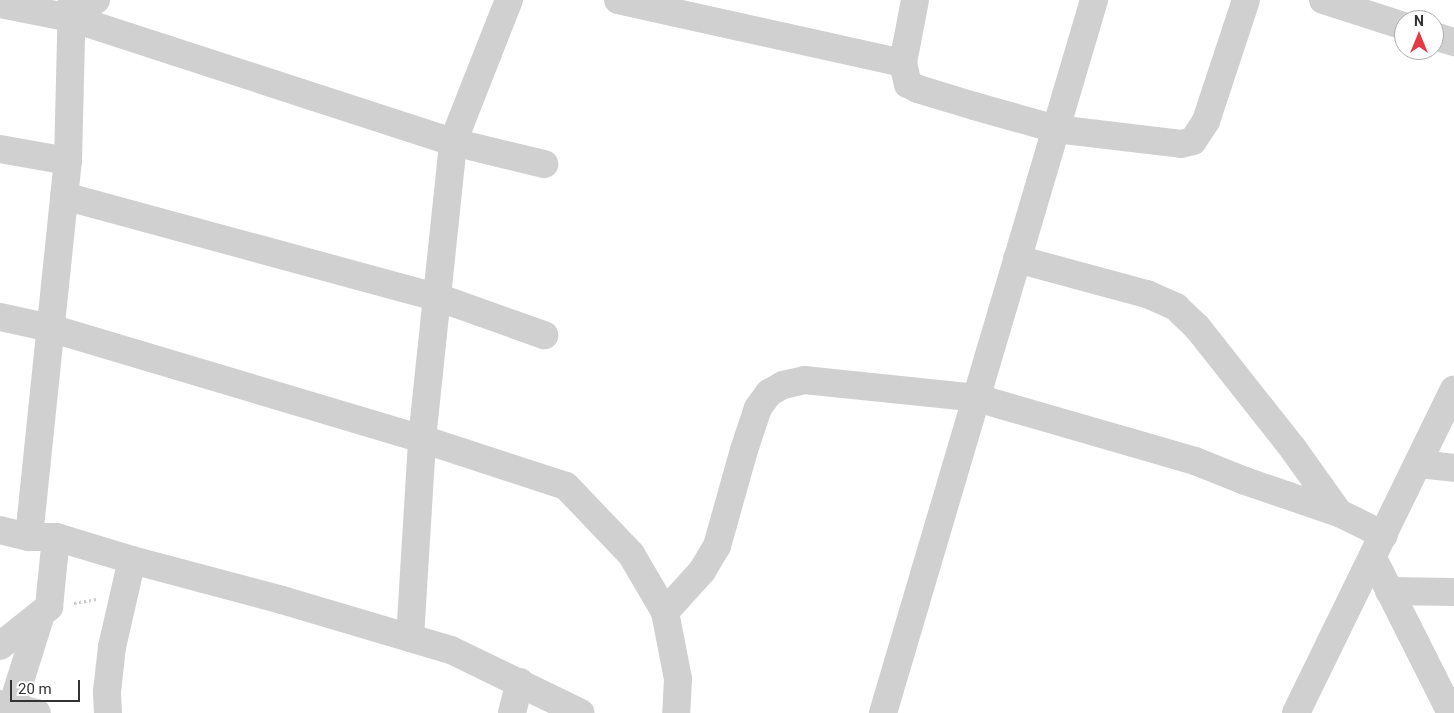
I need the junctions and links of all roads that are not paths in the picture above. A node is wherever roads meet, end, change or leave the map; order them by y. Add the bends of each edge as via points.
1 (96, 0) edge
2 (509, 0) edge
3 (618, 0) edge
4 (915, 0) edge
5 (1094, 0) edge
6 (1246, 0) edge
7 (1323, 0) edge
8 (0, 4) edge
9 (72, 9) edge
10 (1394, 23) edge
11 (903, 63) junction
12 (1056, 129) junction
13 (453, 142) junction
14 (0, 149) edge
15 (68, 161) junction
16 (544, 164) dead end
17 (64, 196) junction
18 (1017, 259) junction
19 (437, 297) junction
20 (0, 317) edge
21 (50, 328) junction
22 (544, 335) dead end
23 (1454, 389) edge
24 (976, 398) junction
25 (422, 439) junction
26 (1418, 464) junction
27 (1454, 468) edge
28 (1339, 513) junction
29 (0, 530) edge
30 (29, 536) junction
31 (56, 537) junction
32 (1378, 547) junction
33 (130, 573) junction
34 (1389, 591) junction
35 (1454, 592) edge
36 (45, 610) junction
37 (665, 612) junction
38 (410, 638) junction
39 (0, 646) edge
40 (520, 682) junction
41 (15, 709) edge
42 (108, 713) edge
43 (512, 713) edge
44 (581, 713) edge
45 (676, 713) edge
46 (883, 713) edge
47 (1296, 713) edge
48 (1450, 713) edge

1 - 9 street
2 - 13 street
3 - 11 street
4 - 11 street
5 - 12 street
6 - 12 street via 1206,121 1193,141 1181,144
7 - 10 street
8 - 9 street
9 - 13 street
9 - 15 street
11 - 12 street via 908,84 918,89
12 - 18 street
13 - 16 street
13 - 19 street
14 - 15 street
15 - 17 street
17 - 19 street
17 - 21 street
18 - 24 street
18 - 28 street via 1147,294 1176,307 1197,327
19 - 22 street
19 - 25 street
20 - 21 street
21 - 25 street
21 - 30 street
23 - 26 street
24 - 28 street via 1195,461
24 - 37 street via 804,380 783,385 769,393 758,408 717,546 702,571
24 - 46 street
25 - 37 street via 566,486 631,554
25 - 38 street
26 - 27 street
26 - 32 street
28 - 32 street
29 - 30 street
30 - 31 street
31 - 33 street
31 - 36 street
32 - 34 street
32 - 47 street
33 - 38 street via 282,600
33 - 42 street via 112,647
34 - 35 street
34 - 48 street
36 - 39 street
36 - 41 street
37 - 45 street via 678,679
38 - 40 street via 451,650
40 - 43 street
40 - 44 street

